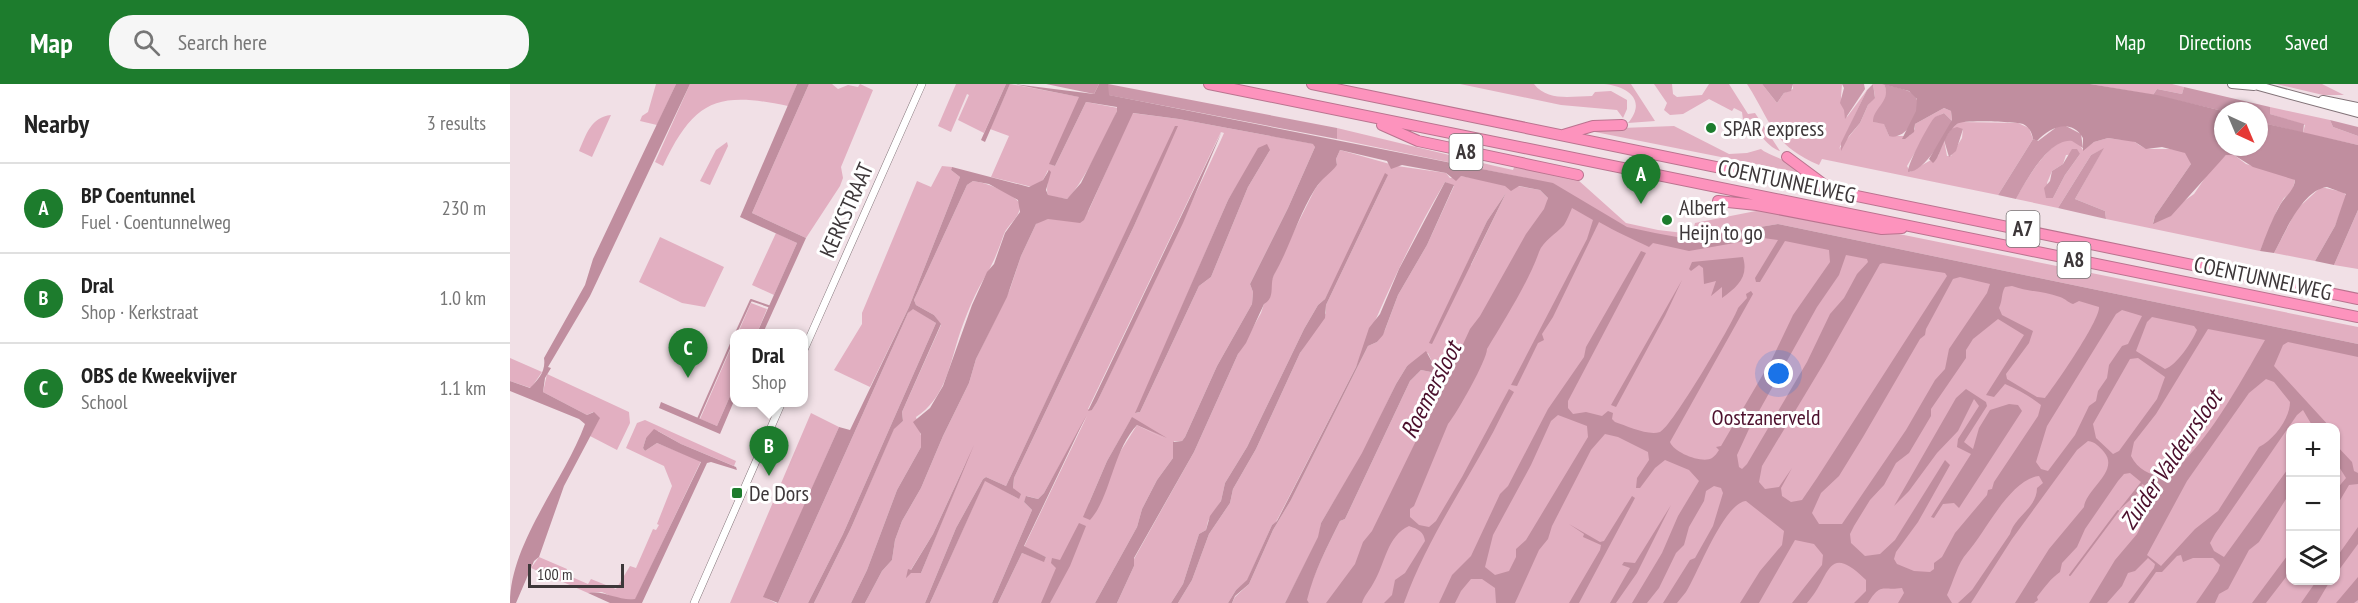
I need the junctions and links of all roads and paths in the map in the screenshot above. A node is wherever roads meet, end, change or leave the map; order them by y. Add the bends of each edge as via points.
1 (922, 84) edge
2 (1209, 84) edge
3 (1312, 84) edge
4 (2232, 84) edge
5 (2253, 85) edge
6 (2304, 98) junction
7 (2358, 106) edge
8 (2358, 113) edge
9 (1359, 115) junction
10 (1622, 125) dead end
11 (1563, 135) junction
12 (1787, 157) dead end
13 (1578, 175) dead end
14 (1831, 190) junction
15 (1718, 201) dead end
16 (1917, 227) junction
17 (2358, 299) edge
18 (2358, 317) edge
19 (808, 341) edge
20 (780, 407) edge
21 (694, 603) edge

1 - 19 street, KERKSTRAAT
2 - 9 highway, COENTUNNELWEG / A8
3 - 11 highway, COENTUNNELWEG / A7
4 - 5 main road
5 - 6 main road
6 - 7 main road
6 - 8 main road
9 - 13 highway, A8 via 1418,141
9 - 16 highway, COENTUNNELWEG / A8
10 - 11 highway via 1593,126
11 - 14 highway, COENTUNNELWEG / A7
12 - 14 highway
14 - 17 highway, COENTUNNELWEG / A7
15 - 16 highway, A8 via 1882,229
16 - 18 highway, COENTUNNELWEG / A8
20 - 21 street

